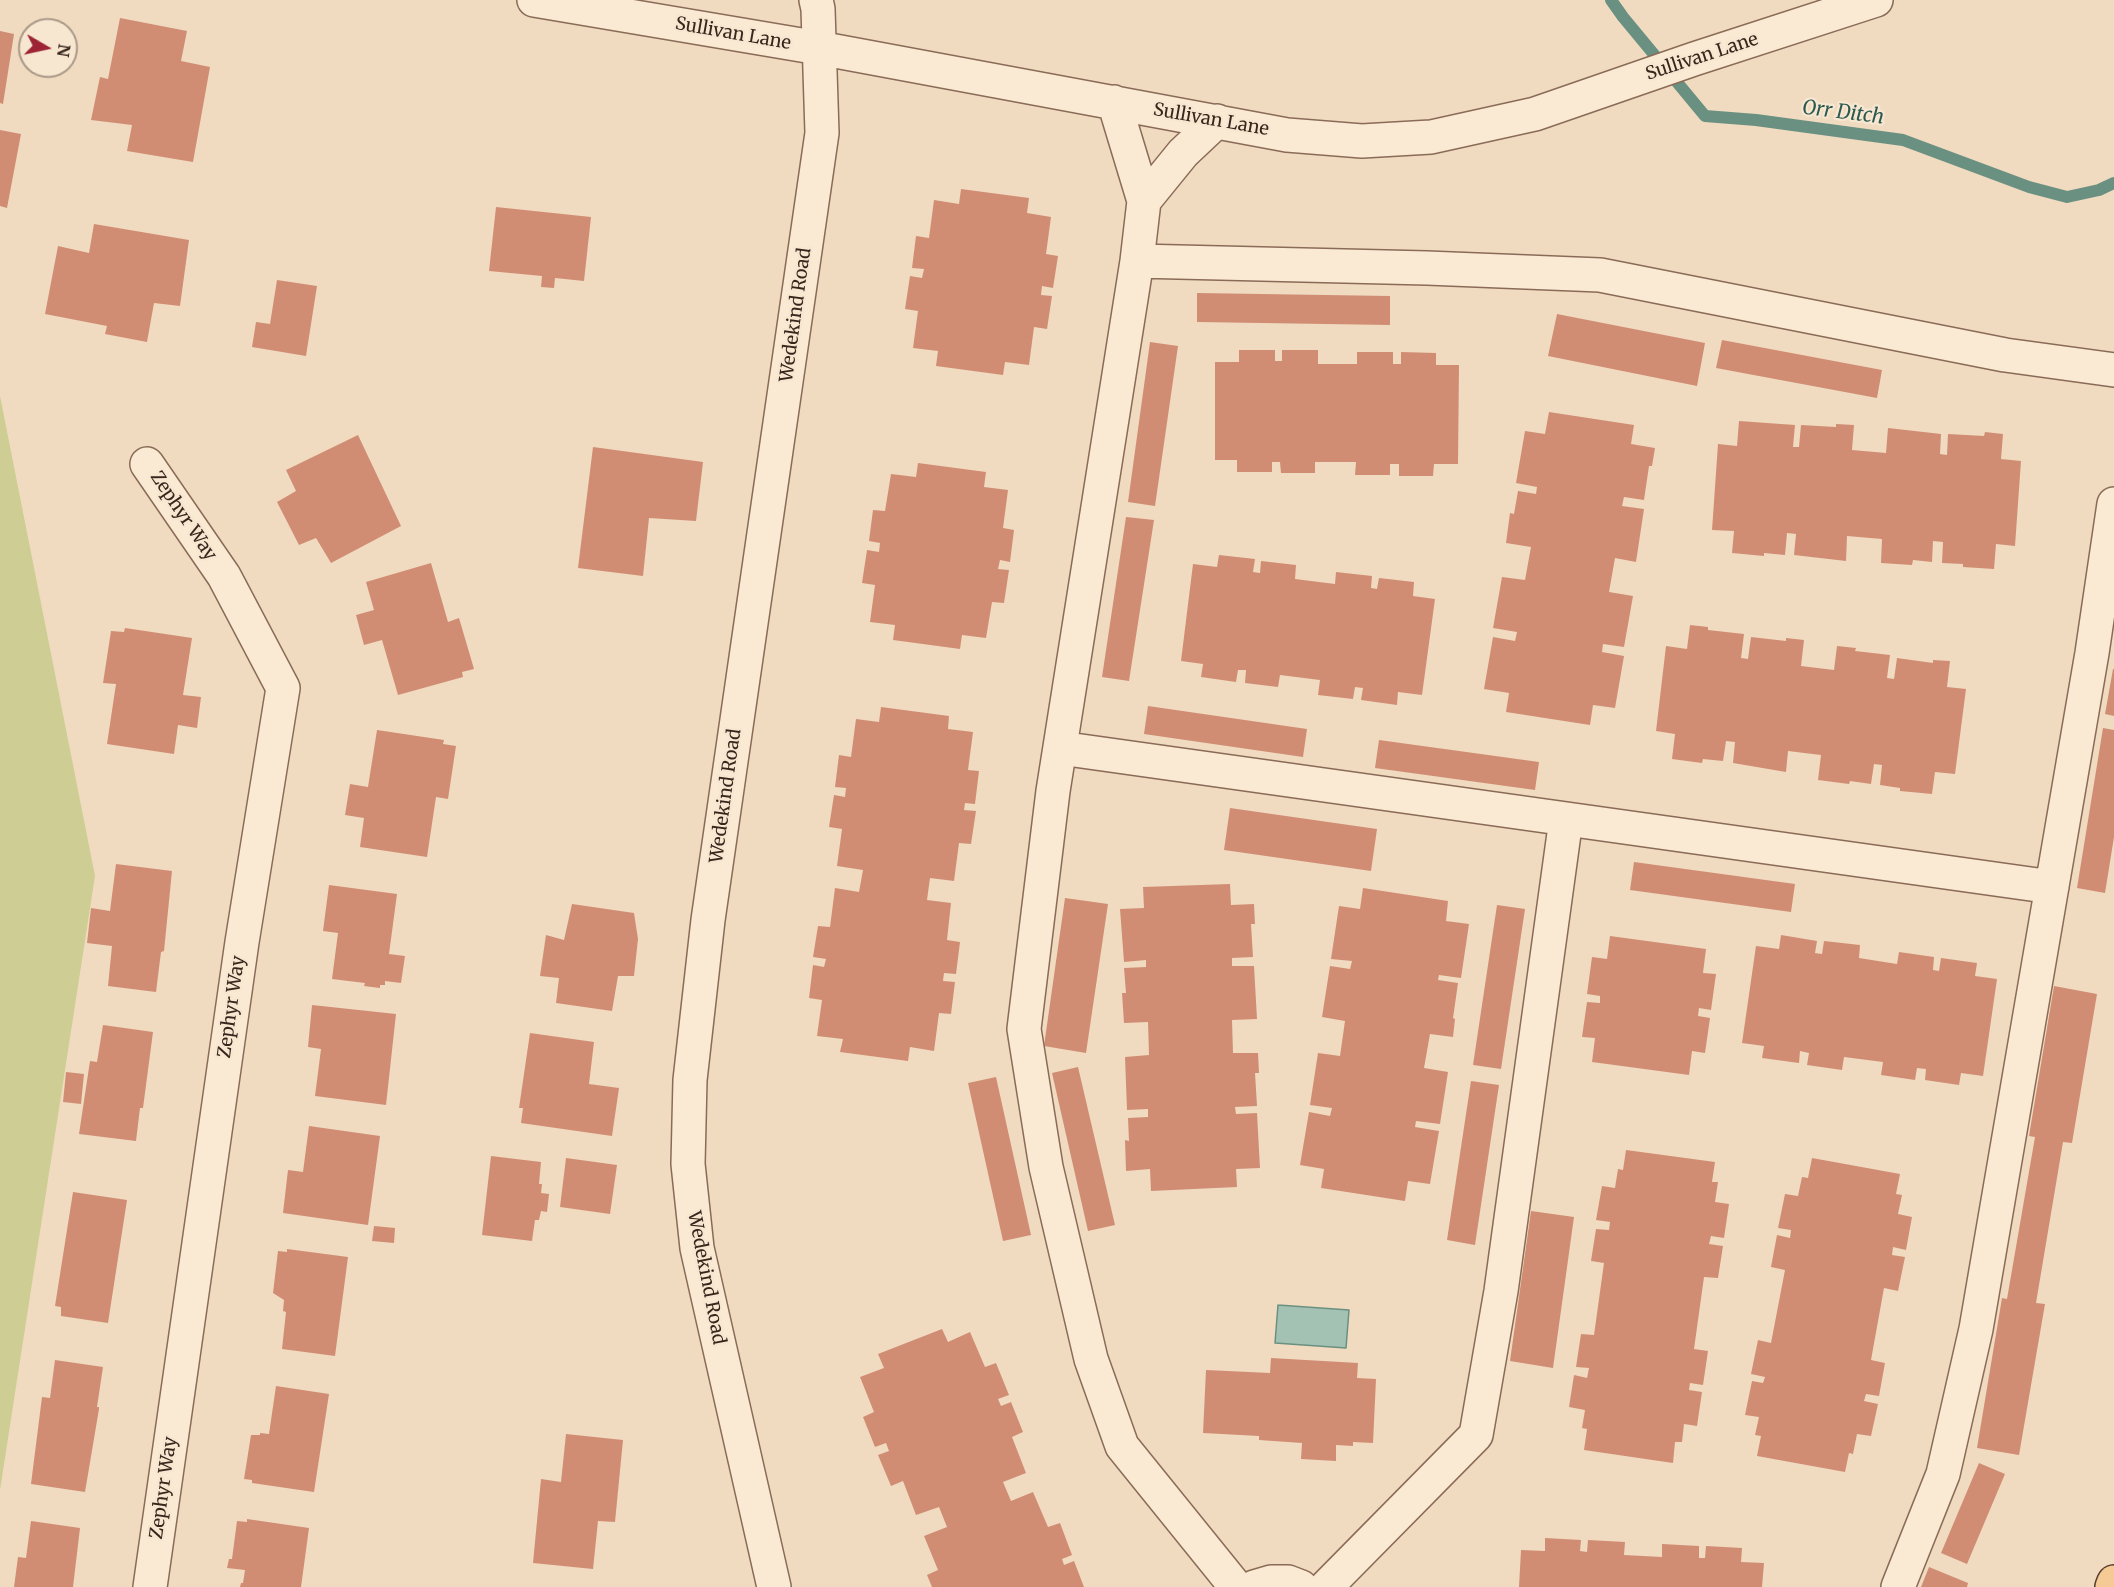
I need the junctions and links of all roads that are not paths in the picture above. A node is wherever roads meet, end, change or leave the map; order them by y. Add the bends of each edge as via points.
1 (534, 0) edge
2 (816, 0) edge
3 (1876, 0) edge
4 (819, 48) junction
5 (1114, 102) junction
6 (1217, 122) junction
7 (1144, 201) junction
8 (1137, 261) junction
9 (2114, 370) edge
10 (147, 464) dead end
11 (2114, 504) edge
12 (1059, 748) junction
13 (1566, 819) junction
14 (2052, 887) junction
15 (2114, 1582) edge
16 (150, 1587) edge
17 (774, 1587) edge
18 (1236, 1587) edge
19 (1254, 1587) edge
20 (1301, 1587) edge
21 (1326, 1587) edge
22 (1898, 1587) edge
23 (2112, 1587) edge

1 - 4 street, Sullivan Lane
2 - 4 street, Wedekind Road
3 - 6 street, Sullivan Lane via 1535,114 1431,137 1362,141 1287,135
4 - 5 street, Sullivan Lane
4 - 17 street, Wedekind Road via 822,133 708,920 690,1080 687,1164 697,1248
5 - 6 street, Sullivan Lane
5 - 7 street
6 - 7 street via 1183,153
7 - 8 street
8 - 9 street via 1600,275 2005,355
8 - 12 street
10 - 16 street, Zephyr Way via 224,576 283,688 242,942
11 - 14 street
12 - 13 street
12 - 18 street via 1024,1029 1046,1167 1091,1359 1122,1446
13 - 14 street
13 - 21 street via 1501,1291 1476,1434
14 - 22 street via 1976,1329 1943,1474
15 - 23 main road
19 - 20 street via 1288,1582

